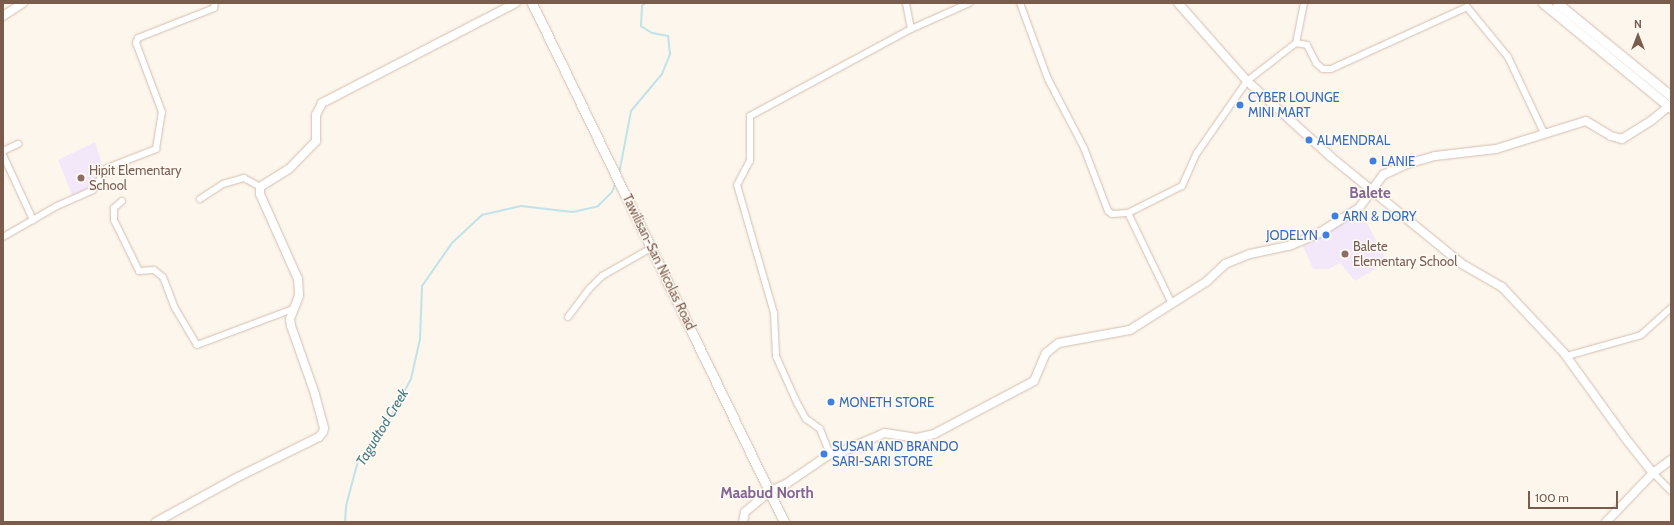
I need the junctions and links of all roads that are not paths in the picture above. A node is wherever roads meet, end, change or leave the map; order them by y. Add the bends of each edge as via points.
1 (23, 3) edge
2 (215, 3) edge
3 (516, 3) edge
4 (532, 3) edge
5 (906, 3) edge
6 (969, 3) edge
7 (1020, 3) edge
8 (1178, 3) edge
9 (1304, 3) edge
10 (1543, 3) edge
11 (1557, 3) edge
12 (1466, 5) edge
13 (3, 16) edge
14 (911, 29) junction
15 (1296, 44) junction
16 (1248, 81) junction
17 (1671, 96) edge
18 (1670, 106) edge
19 (1544, 133) junction
20 (18, 144) dead end
21 (3, 151) edge
22 (3, 155) edge
23 (260, 187) junction
24 (1372, 191) junction
25 (200, 199) dead end
26 (122, 201) dead end
27 (1128, 213) junction
28 (33, 220) junction
29 (3, 237) edge
30 (651, 248) junction
31 (1172, 304) junction
32 (1671, 308) edge
33 (293, 309) junction
34 (568, 317) dead end
35 (1567, 356) junction
36 (830, 454) junction
37 (1671, 460) edge
38 (1653, 473) junction
39 (1671, 491) edge
40 (769, 492) junction
41 (156, 522) edge
42 (743, 522) edge
43 (784, 522) edge
44 (1606, 522) edge

1 - 13 street
2 - 28 street via 214,8 138,38 136,43 162,112 156,149 107,168 93,190
3 - 23 street via 322,103 316,115 316,141 289,169
4 - 30 main road, Tawilisan-San Nicolas Road
5 - 14 street
6 - 14 street
7 - 27 street via 1048,79 1084,148 1108,211 1112,214
8 - 16 street
9 - 15 street
10 - 18 main road
11 - 17 main road
12 - 15 street via 1331,69 1323,69 1316,63 1307,45
12 - 19 street via 1508,56
14 - 36 street via 750,116 750,160 737,185 774,313 776,356 797,403 806,419 820,429
15 - 16 street
16 - 24 street
16 - 27 street via 1197,153 1182,186
18 - 19 street via 1633,134 1622,138 1611,136 1586,121
19 - 24 street via 1496,149 1436,156 1407,164 1383,175
20 - 21 street
22 - 28 street
23 - 25 street via 244,178 223,184
23 - 33 street via 260,194 298,279 299,296
24 - 31 street via 1359,208 1318,232 1289,246 1250,254 1225,264 1206,282
24 - 35 street via 1462,264 1502,287
26 - 33 street via 114,208 114,220 139,271 154,270 163,277 175,308 197,345
27 - 31 street
28 - 29 street
30 - 34 street via 602,276
30 - 40 main road, Tawilisan-San Nicolas Road
31 - 36 street via 1130,330 1059,343 1046,353 1034,381 934,434 917,438 884,433 841,452
32 - 35 street via 1641,334
33 - 41 street via 291,326 324,428 319,437 238,476
35 - 38 street
36 - 40 street via 786,484
37 - 38 street
38 - 39 street
38 - 44 street
40 - 42 street via 745,512
40 - 43 main road, Tawilisan-San Nicolas Road

